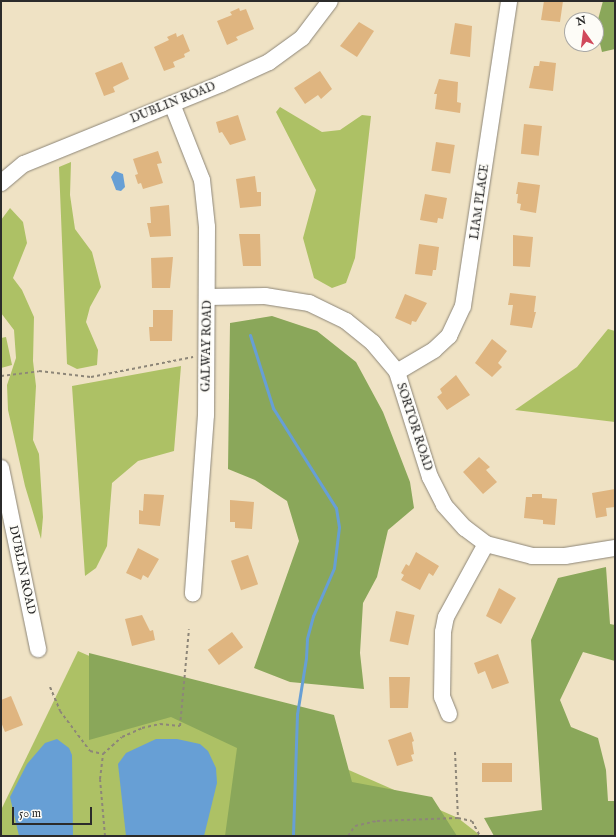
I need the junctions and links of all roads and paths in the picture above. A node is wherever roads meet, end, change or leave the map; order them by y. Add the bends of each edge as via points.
1 (330, 1) edge
2 (509, 1) edge
3 (172, 104) junction
4 (1, 183) edge
5 (208, 297) junction
6 (194, 357) dead end
7 (397, 372) junction
8 (1, 376) edge
9 (1, 468) edge
10 (486, 544) junction
11 (615, 548) edge
12 (193, 594) dead end
13 (189, 629) dead end
14 (38, 649) dead end
15 (50, 687) dead end
16 (449, 714) dead end
17 (455, 752) dead end
18 (104, 754) junction
19 (458, 818) junction
20 (105, 836) edge
21 (348, 836) edge
22 (480, 836) edge

1 - 3 street, DUBLIN ROAD via 302,38 268,62
2 - 7 street, LIAM PLACE via 463,306 449,336 434,350
3 - 4 street, DUBLIN ROAD via 24,164
3 - 5 street, GALWAY ROAD via 202,180 207,227
5 - 7 street, SORTOR ROAD via 265,296 309,303 346,321 373,343
5 - 12 street, GALWAY ROAD via 206,415
6 - 8 path via 91,377 39,371
7 - 10 street, SORTOR ROAD via 430,477 444,505 465,528
9 - 14 street, DUBLIN ROAD
10 - 11 street, SORTOR ROAD via 532,556 565,556
10 - 16 street via 444,624 442,697
13 - 18 path via 180,726 160,724 142,728 122,738
15 - 18 path via 60,711 90,751
17 - 19 path
18 - 20 path via 100,778
19 - 21 path via 377,821 355,826
19 - 22 path via 472,821

